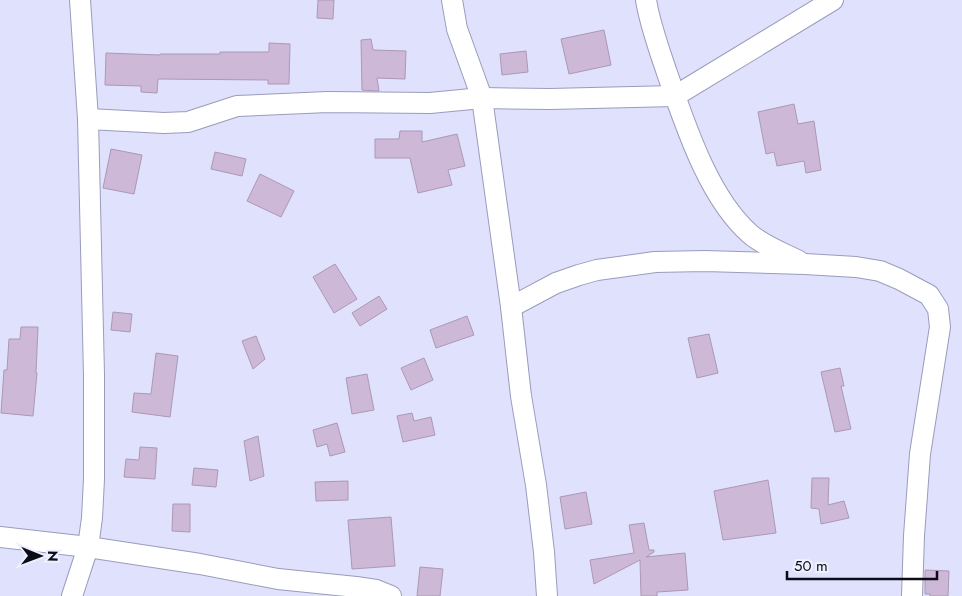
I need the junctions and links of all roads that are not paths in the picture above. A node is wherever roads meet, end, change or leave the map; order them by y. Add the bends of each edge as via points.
1 (80, 0) edge
2 (452, 0) edge
3 (646, 0) edge
4 (833, 0) edge
5 (675, 96) junction
6 (482, 98) junction
7 (88, 119) junction
8 (805, 264) junction
9 (511, 307) junction
10 (0, 537) edge
11 (88, 546) junction
12 (355, 592) edge
13 (72, 596) edge
14 (391, 596) edge
15 (547, 596) edge
16 (912, 596) edge

1 - 7 street
2 - 6 street via 457,29
3 - 5 street
4 - 5 street
5 - 6 street
5 - 8 street via 716,192 738,222 760,241
6 - 7 street via 430,104 328,102 237,106 188,122
6 - 9 street
7 - 11 street via 94,460
8 - 9 street via 655,262 597,270 556,283
8 - 16 street via 880,271 929,295 938,309 940,327 920,454
9 - 15 street via 536,485
10 - 11 street
11 - 12 street
11 - 13 street
12 - 14 street via 376,590

